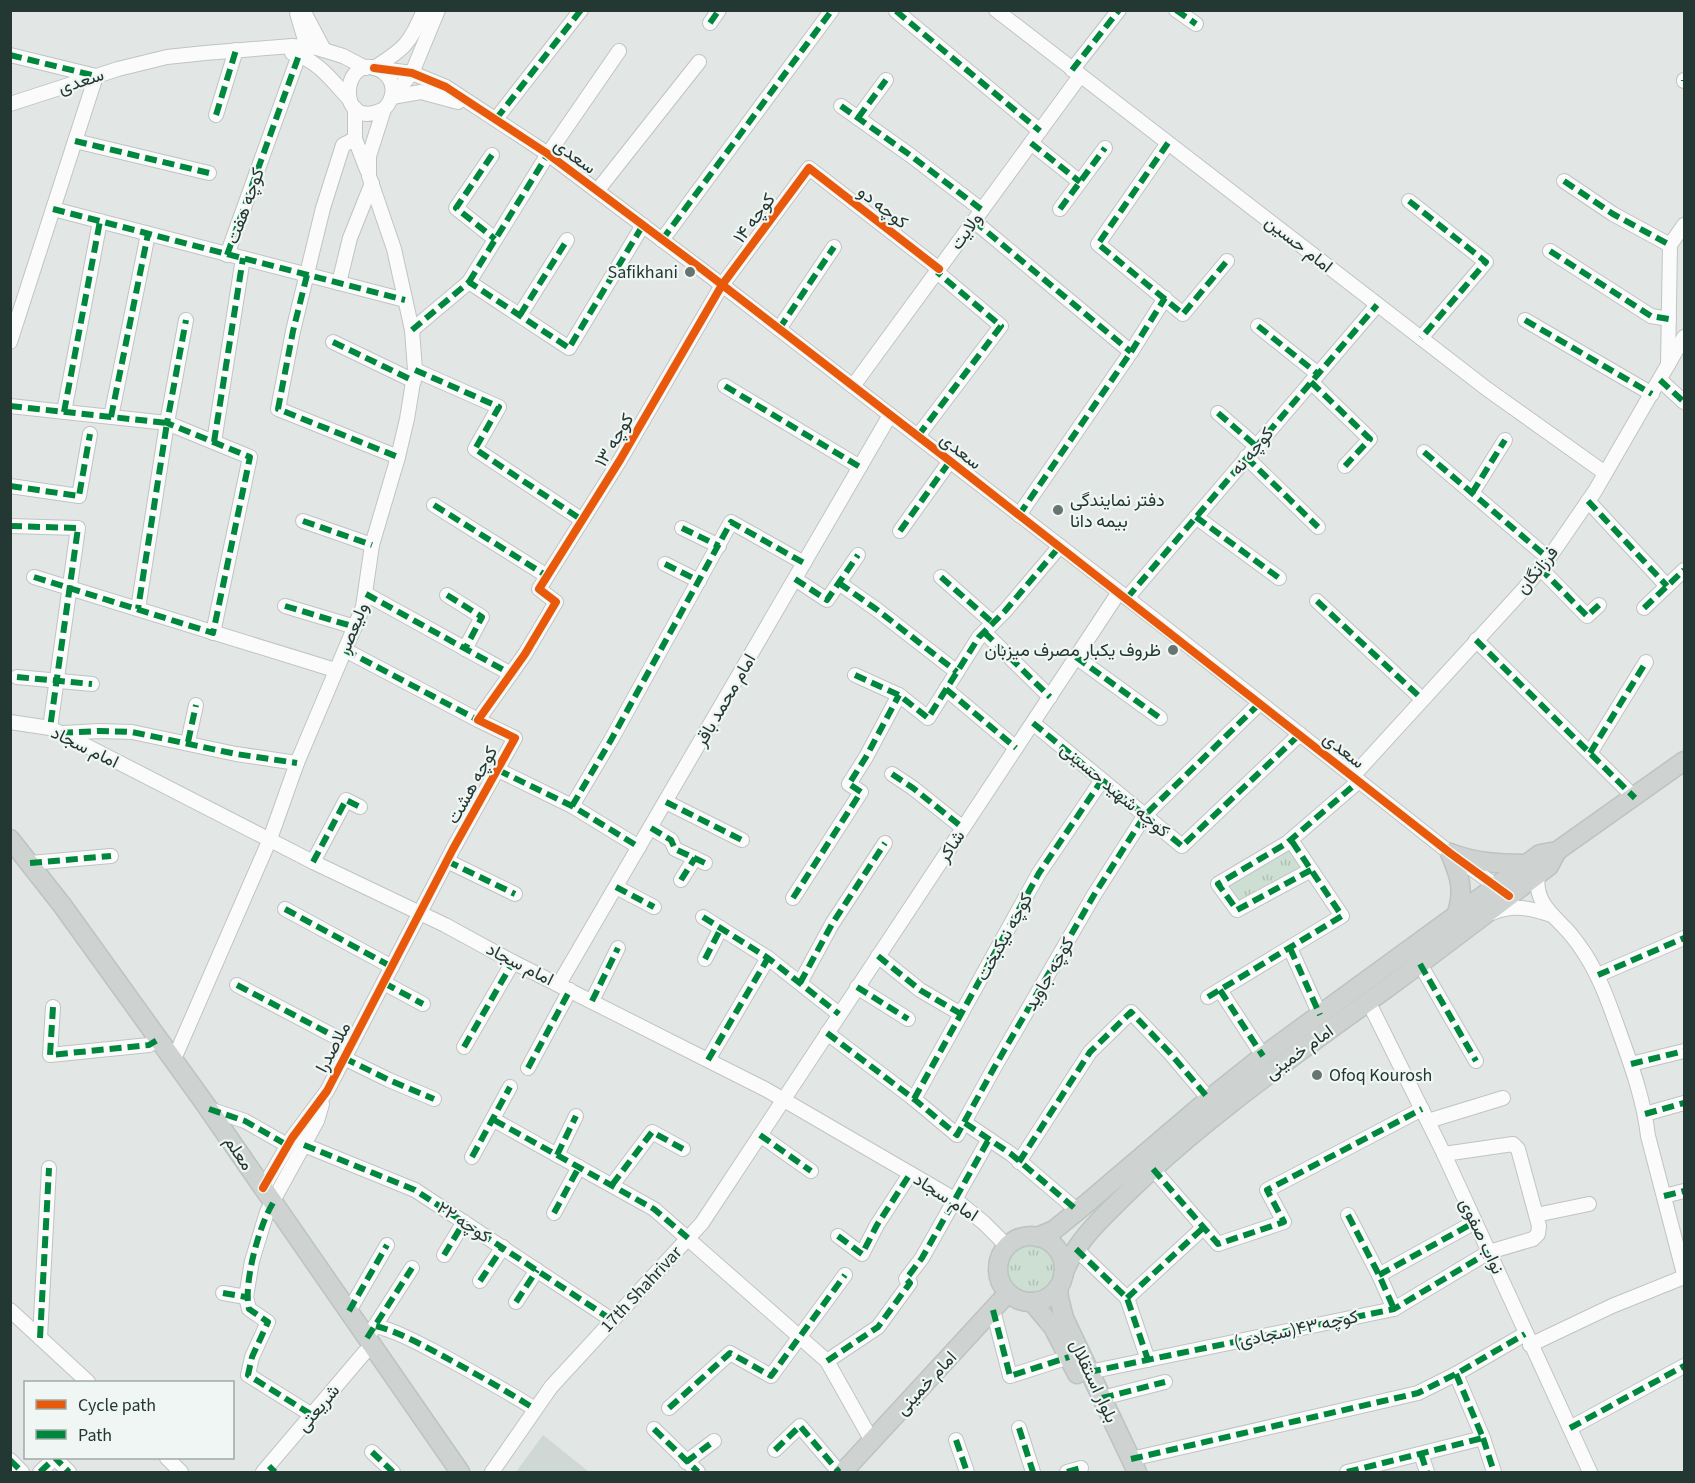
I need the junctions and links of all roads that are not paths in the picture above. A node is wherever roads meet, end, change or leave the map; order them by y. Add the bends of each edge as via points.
1 (297, 10) edge
2 (303, 10) edge
3 (424, 10) edge
4 (438, 10) edge
5 (581, 10) edge
6 (719, 10) edge
7 (832, 10) edge
8 (996, 10) edge
9 (1119, 10) edge
10 (1176, 10) edge
11 (896, 11) edge
12 (710, 23) dead end
13 (1196, 24) dead end
14 (236, 50) junction
15 (324, 50) junction
16 (303, 51) junction
17 (619, 51) dead end
18 (10, 55) edge
19 (699, 62) dead end
20 (370, 68) junction
21 (412, 73) junction
22 (1076, 73) junction
23 (96, 76) junction
24 (886, 80) dead end
25 (392, 97) junction
26 (352, 103) junction
27 (10, 104) edge
28 (841, 105) dead end
29 (384, 109) junction
30 (480, 110) junction
31 (216, 115) dead end
32 (858, 118) junction
33 (496, 120) junction
34 (1040, 131) junction
35 (355, 139) junction
36 (75, 141) junction
37 (1031, 143) junction
38 (1167, 143) junction
39 (1105, 148) dead end
40 (548, 154) junction
41 (492, 156) dead end
42 (809, 168) joint
43 (209, 173) dead end
44 (371, 179) junction
45 (1564, 181) dead end
46 (1080, 182) junction
47 (597, 191) junction
48 (1409, 201) dead end
49 (53, 209) junction
50 (1060, 209) dead end
51 (978, 215) junction
52 (100, 221) junction
53 (643, 225) junction
54 (1684, 225) edge
55 (148, 234) junction
56 (495, 239) junction
57 (567, 240) dead end
58 (662, 240) junction
59 (1670, 245) junction
60 (834, 247) dead end
61 (1550, 251) dead end
62 (227, 255) junction
63 (243, 258) junction
64 (1227, 261) dead end
65 (938, 270) junction
66 (307, 275) junction
67 (469, 282) junction
68 (339, 283) junction
69 (722, 285) junction
70 (1165, 298) junction
71 (405, 300) junction
72 (1377, 305) junction
73 (520, 315) junction
74 (1669, 319) junction
75 (186, 320) dead end
76 (1525, 320) dead end
77 (1257, 326) dead end
78 (779, 329) junction
79 (412, 330) junction
80 (1684, 337) edge
81 (1421, 338) junction
82 (10, 342) edge
83 (333, 342) dead end
84 (1131, 351) junction
85 (1668, 367) junction
86 (414, 376) junction
87 (1314, 378) junction
88 (1660, 380) junction
89 (725, 386) dead end
90 (853, 386) junction
91 (1652, 394) junction
92 (1684, 402) edge
93 (10, 406) edge
94 (64, 412) junction
95 (1218, 413) dead end
96 (890, 415) junction
97 (111, 417) junction
98 (167, 423) junction
99 (90, 434) dead end
100 (918, 436) junction
101 (1505, 440) dead end
102 (214, 442) junction
103 (1256, 446) junction
104 (1424, 452) dead end
105 (398, 457) junction
106 (1246, 457) junction
107 (950, 461) junction
108 (1345, 466) dead end
109 (860, 467) junction
110 (1605, 473) junction
111 (10, 486) edge
112 (1472, 493) junction
113 (1588, 501) junction
114 (434, 505) dead end
115 (1019, 515) junction
116 (1196, 517) junction
117 (582, 520) junction
118 (303, 521) dead end
119 (10, 526) edge
120 (1318, 527) dead end
121 (682, 528) dead end
122 (900, 531) dead end
123 (372, 545) junction
124 (718, 546) junction
125 (1060, 546) junction
126 (858, 555) dead end
127 (804, 563) junction
128 (1544, 563) junction
129 (665, 564) dead end
130 (1684, 570) edge
131 (546, 576) junction
132 (941, 577) dead end
133 (34, 578) dead end
134 (1279, 578) dead end
135 (795, 579) junction
136 (699, 581) junction
137 (839, 583) junction
138 (1667, 586) junction
139 (69, 588) junction
140 (366, 594) junction
141 (447, 595) dead end
142 (1123, 595) junction
143 (1317, 602) dead end
144 (1599, 605) dead end
145 (285, 606) dead end
146 (1644, 608) dead end
147 (138, 609) junction
148 (355, 627) junction
149 (989, 627) junction
150 (213, 633) junction
151 (1476, 640) junction
152 (465, 649) junction
153 (345, 650) junction
154 (1076, 657) junction
155 (1646, 662) dead end
156 (335, 670) junction
157 (957, 672) junction
158 (511, 674) junction
159 (855, 675) dead end
160 (17, 677) dead end
161 (56, 681) junction
162 (92, 684) dead end
163 (946, 689) junction
164 (898, 694) junction
165 (1050, 696) junction
166 (1422, 699) junction
167 (1260, 703) junction
168 (196, 705) dead end
169 (1160, 718) dead end
170 (478, 720) junction
171 (10, 722) edge
172 (1033, 723) junction
173 (56, 731) junction
174 (1299, 734) junction
175 (188, 742) junction
176 (1016, 748) junction
177 (1590, 753) junction
178 (1684, 761) edge
179 (297, 763) junction
180 (498, 770) junction
181 (892, 774) dead end
182 (1356, 778) junction
183 (1102, 780) junction
184 (1635, 798) junction
185 (666, 802) junction
186 (572, 806) junction
187 (360, 807) dead end
188 (1145, 815) junction
189 (651, 828) junction
190 (963, 828) junction
191 (10, 839) edge
192 (270, 839) junction
193 (742, 840) dead end
194 (1290, 840) junction
195 (885, 843) dead end
196 (639, 847) junction
197 (1450, 853) junction
198 (111, 856) dead end
199 (447, 861) junction
200 (30, 862) junction
201 (313, 862) junction
202 (1533, 869) junction
203 (1311, 870) junction
204 (681, 880) dead end
205 (616, 887) junction
206 (1503, 891) junction
207 (515, 894) dead end
208 (793, 898) dead end
209 (654, 907) dead end
210 (285, 909) dead end
211 (420, 913) junction
212 (1551, 915) junction
213 (1456, 916) junction
214 (703, 917) dead end
215 (1480, 918) junction
216 (721, 928) junction
217 (1684, 939) edge
218 (618, 948) dead end
219 (1290, 948) junction
220 (878, 956) junction
221 (768, 958) junction
222 (705, 959) dead end
223 (513, 962) junction
224 (1420, 964) junction
225 (392, 967) junction
226 (1598, 975) junction
227 (384, 983) junction
228 (800, 983) junction
229 (237, 985) dead end
230 (564, 987) junction
231 (857, 987) junction
232 (592, 1001) junction
233 (1368, 1001) junction
234 (423, 1004) dead end
235 (53, 1007) dead end
236 (839, 1014) junction
237 (960, 1014) junction
238 (1320, 1015) junction
239 (908, 1019) dead end
240 (827, 1033) junction
241 (159, 1040) junction
242 (351, 1045) junction
243 (464, 1047) dead end
244 (1684, 1051) edge
245 (1263, 1056) junction
246 (344, 1058) junction
247 (174, 1059) junction
248 (708, 1060) junction
249 (1476, 1061) dead end
250 (1631, 1064) junction
251 (528, 1068) dead end
252 (510, 1087) dead end
253 (327, 1091) junction
254 (1503, 1098) dead end
255 (434, 1099) dead end
256 (914, 1099) junction
257 (1209, 1099) junction
258 (784, 1100) junction
259 (1684, 1103) edge
260 (209, 1109) junction
261 (1646, 1114) junction
262 (1425, 1115) junction
263 (576, 1116) dead end
264 (494, 1120) junction
265 (965, 1123) junction
266 (760, 1135) junction
267 (989, 1139) junction
268 (287, 1145) junction
269 (304, 1145) junction
270 (683, 1149) dead end
271 (1444, 1154) junction
272 (557, 1155) junction
273 (472, 1157) dead end
274 (1020, 1162) junction
275 (579, 1167) junction
276 (49, 1168) dead end
277 (1153, 1169) junction
278 (811, 1171) dead end
279 (910, 1174) junction
280 (612, 1185) junction
281 (262, 1188) junction
282 (1684, 1191) edge
283 (1664, 1196) junction
284 (956, 1200) junction
285 (273, 1203) junction
286 (1589, 1204) dead end
287 (1078, 1211) junction
288 (554, 1213) dead end
289 (1348, 1215) dead end
290 (1536, 1215) junction
291 (464, 1222) junction
292 (1475, 1222) junction
293 (1204, 1227) junction
294 (838, 1236) dead end
295 (1037, 1237) junction
296 (688, 1238) junction
297 (387, 1245) dead end
298 (1007, 1246) junction
299 (502, 1247) junction
300 (1076, 1250) junction
301 (1489, 1252) junction
302 (444, 1255) dead end
303 (412, 1268) dead end
304 (537, 1270) junction
305 (845, 1275) dead end
306 (1379, 1275) junction
307 (1684, 1275) edge
308 (480, 1281) dead end
309 (1061, 1282) junction
310 (223, 1293) dead end
311 (1008, 1293) junction
312 (246, 1297) junction
313 (1127, 1298) junction
314 (516, 1302) dead end
315 (1032, 1302) junction
316 (1394, 1309) junction
317 (10, 1310) edge
318 (993, 1310) junction
319 (349, 1311) junction
320 (612, 1320) junction
321 (372, 1337) junction
322 (800, 1337) junction
323 (40, 1338) junction
324 (1528, 1339) junction
325 (1069, 1357) junction
326 (1148, 1360) junction
327 (827, 1361) junction
328 (1684, 1366) edge
329 (1089, 1372) junction
330 (1456, 1374) junction
331 (86, 1381) edge
332 (1165, 1382) dead end
333 (1102, 1398) junction
334 (669, 1408) dead end
335 (535, 1409) junction
336 (312, 1415) junction
337 (1019, 1428) dead end
338 (1570, 1428) junction
339 (654, 1429) dead end
340 (1483, 1438) junction
341 (956, 1440) dead end
342 (714, 1441) dead end
343 (872, 1441) junction
344 (776, 1450) dead end
345 (372, 1452) dead end
346 (1421, 1454) junction
347 (54, 1459) edge
348 (56, 1459) edge
349 (168, 1459) edge
350 (10, 1460) edge
351 (686, 1462) junction
352 (1131, 1468) edge
353 (269, 1470) edge
354 (22, 1473) edge
355 (40, 1473) edge
356 (69, 1473) edge
357 (181, 1473) edge
358 (393, 1473) edge
359 (460, 1473) edge
360 (492, 1473) edge
361 (698, 1473) edge
362 (841, 1473) edge
363 (967, 1473) edge
364 (1033, 1473) edge
365 (1347, 1473) edge
366 (1427, 1473) edge
367 (1494, 1473) edge
368 (1590, 1473) edge

1 - 16 street
2 - 15 street
3 - 20 street via 411,41
4 - 21 street
5 - 33 street
6 - 12 street
7 - 58 street
8 - 22 street, امام حسین
9 - 22 street, ولایت
10 - 13 street
11 - 34 street
14 - 16 street, سعدی via 292,46
14 - 23 street, سعدی via 167,57
14 - 31 street
15 - 16 street, سعدی
15 - 20 street, سعدی
16 - 26 street
16 - 62 street, کوچه هفت
17 - 40 street
18 - 23 street
19 - 47 street
20 - 21 street, سعدی
20 - 25 street via 387,75
20 - 26 street via 359,71 350,81
21 - 25 street
21 - 30 street, سعدی via 446,87
22 - 34 street, ولایت
22 - 38 street, امام حسین
23 - 27 street, سعدی
23 - 36 street
24 - 32 street
25 - 29 street
25 - 30 street, سعدی via 430,93
26 - 29 street via 369,114
26 - 35 street, ولیعصر
28 - 32 street
29 - 44 street, ولیعصر via 369,156
30 - 33 street, سعدی
32 - 51 street
33 - 40 street, سعدی
34 - 37 street, ولایت
35 - 44 street, ولیعصر
35 - 66 street via 343,145
36 - 43 street
36 - 49 street
37 - 46 street
37 - 51 street, ولایت
38 - 70 street via 1098,244
38 - 72 street, امام حسین
39 - 46 street
40 - 47 street, سعدی
40 - 56 street
41 - 56 street via 456,208
42 - 65 street, کوچه دو
42 - 69 street, کوچه ۱۴
44 - 68 street
44 - 71 street, ولیعصر via 394,249
45 - 59 street
46 - 50 street
47 - 53 street, سعدی
48 - 81 street via 1486,262
49 - 52 street, کوچه هفت
49 - 82 street
51 - 65 street, ولایت
51 - 84 street
52 - 55 street, کوچه هفت
52 - 94 street
53 - 58 street, سعدی
53 - 73 street via 568,348
54 - 59 street
55 - 62 street, کوچه هفت
55 - 97 street
56 - 67 street
57 - 73 street
58 - 69 street, سعدی
59 - 74 street
60 - 78 street
61 - 74 street via 1652,316
62 - 63 street
63 - 66 street
63 - 102 street
64 - 70 street via 1183,315
65 - 90 street, ولایت
65 - 100 street, کوچه دو via 1001,326
66 - 68 street
66 - 105 street via 278,409
67 - 73 street
67 - 79 street
68 - 71 street
69 - 78 street, سعدی
69 - 117 street, کوچه ۱۳
70 - 84 street
71 - 79 street, ولیعصر
72 - 81 street, امام حسین
72 - 87 street, کوچه نه
74 - 85 street
75 - 98 street
76 - 91 street
77 - 87 street
78 - 90 street, سعدی
79 - 86 street, ولیعصر
80 - 85 street, فرزانگان
81 - 110 street, امام حسین
83 - 86 street
84 - 115 street
85 - 88 street, فرزانگان
86 - 105 street, ولیعصر
86 - 117 street via 499,407 475,449
87 - 103 street, کوچه نه
87 - 108 street via 1370,439
88 - 91 street, فرزانگان
88 - 92 street
89 - 109 street
90 - 96 street, سعدی
91 - 110 street, فرزانگان
93 - 94 street
94 - 97 street
95 - 103 street
96 - 100 street, سعدی
96 - 109 street, امام محمد باقر
97 - 98 street
98 - 102 street
98 - 147 street
99 - 111 street via 79,496
100 - 107 street, سعدی
101 - 112 street
102 - 150 street via 250,457
103 - 106 street, کوچه نه
104 - 112 street
105 - 123 street, ولیعصر
106 - 116 street, کوچه نه
106 - 120 street
107 - 115 street, سعدی
107 - 122 street
109 - 127 street, امام محمد باقر
110 - 113 street, فرزانگان
112 - 128 street
113 - 128 street, فرزانگان
113 - 138 street
114 - 131 street
115 - 125 street, سعدی
116 - 134 street
116 - 142 street, کوچه نه
117 - 131 street, کوچه ۱۳
118 - 123 street
119 - 139 street via 78,528
121 - 124 street
123 - 140 street, ولیعصر
124 - 127 street via 732,522
124 - 136 street
125 - 142 street, سعدی
125 - 149 street
126 - 137 street
127 - 135 street, امام محمد باقر
128 - 144 street via 1587,616
128 - 151 street, فرزانگان
129 - 136 street
130 - 138 street
131 - 158 street, کوچه هشت via 539,589 556,602
132 - 149 street
133 - 139 street
135 - 137 street via 827,600
135 - 185 street, امام محمد باقر
136 - 186 street
137 - 157 street
138 - 146 street
139 - 147 street
139 - 161 street
140 - 148 street, ولیعصر
140 - 152 street
141 - 152 street via 482,617
142 - 154 street, شاکر
142 - 167 street, سعدی
143 - 166 street
145 - 148 street
147 - 150 street
148 - 153 street, ولیعصر
149 - 157 street
149 - 165 street
150 - 156 street
151 - 166 street, فرزانگان
151 - 177 street
152 - 158 street
153 - 156 street, ولیعصر
153 - 170 street
154 - 165 street, شاکر
154 - 169 street
155 - 177 street
156 - 179 street, ولیعصر
157 - 163 street
158 - 170 street, کوچه هشت
159 - 164 street
160 - 161 street
161 - 162 street
161 - 173 street
163 - 164 street via 928,718
163 - 176 street
164 - 208 street via 849,784 861,792
165 - 172 street, شاکر
166 - 182 street, فرزانگان
167 - 174 street, سعدی
167 - 188 street, کوچه جاوید
168 - 175 street
170 - 180 street, کوچه هشت via 515,738
171 - 173 street, امام سجاد
172 - 176 street, شاکر
172 - 183 street, کوچه شهید حسینی
173 - 175 street via 132,732
173 - 192 street, امام سجاد
174 - 182 street, سعدی
174 - 188 street, کوچه شهید حسینی via 1182,846
175 - 179 street
176 - 190 street, شاکر
177 - 184 street
178 - 184 main road, امام خمینی
179 - 192 street, ولیعصر
180 - 186 street
180 - 199 street, کوچه هشت
181 - 190 street
182 - 194 street, فرزانگان
182 - 197 street, سعدی
183 - 188 street, کوچه شهید حسینی
183 - 237 street, کوچه نیکبخت via 1039,873
184 - 202 main road, امام خمینی via 1557,851 1549,866
185 - 189 street, امام محمد باقر
185 - 193 street
186 - 196 street
187 - 201 street via 346,800
188 - 265 street, کوچه جاوید via 1094,895
189 - 196 street, امام محمد باقر
189 - 204 street via 671,840 675,849 700,860
190 - 220 street, شاکر
191 - 200 main road, معلم
192 - 201 street, امام سجاد
192 - 247 street, ولیعصر
194 - 203 street
194 - 203 street, فرزانگان via 1218,884 1237,910
195 - 228 street via 832,924
196 - 205 street, امام محمد باقر
197 - 202 main road
197 - 206 street, سعدی
197 - 213 main road via 1462,885
198 - 200 street
199 - 207 street
199 - 211 street, کوچه هشت
200 - 241 main road, معلم
201 - 211 street, امام سجاد
202 - 206 main road, امام خمینی
202 - 212 street via 1540,900
203 - 219 street via 1342,916
205 - 209 street
205 - 230 street, امام محمد باقر
206 - 213 main road, امام خمینی
206 - 215 main road, امام خمینی
210 - 225 street
211 - 223 street, امام سجاد
211 - 225 street, ملاصدرا
212 - 215 street via 1514,907
212 - 226 street via 1576,941
213 - 238 main road, امام خمینی
214 - 216 street
215 - 224 main road, امام خمینی
216 - 221 street
216 - 222 street
217 - 226 street
218 - 232 street
219 - 238 street
219 - 245 street via 1214,994
220 - 231 street, شاکر
220 - 237 street via 920,990
221 - 228 street
221 - 248 street
223 - 230 street, امام سجاد
223 - 243 street
224 - 233 main road, امام خمینی
224 - 249 street
225 - 227 street, ملاصدرا
226 - 250 street
227 - 234 street
227 - 242 street, ملاصدرا
228 - 236 street
229 - 242 street
230 - 232 street, امام سجاد
230 - 251 street, امام محمد باقر
231 - 236 street, شاکر
231 - 239 street
232 - 248 street, امام سجاد
233 - 262 street, نواب صفوی
233 - 277 main road, امام خمینی via 1218,1112
235 - 241 street via 51,1055 149,1045
236 - 240 street, شاکر
237 - 256 street, کوچه نیکبخت
238 - 245 main road, امام خمینی
240 - 256 street
240 - 258 street, شاکر
241 - 247 main road, معلم
242 - 246 street, ملاصدرا
244 - 250 street
245 - 257 main road, امام خمینی
246 - 253 street, ملاصدرا
246 - 255 street
247 - 260 main road, معلم
248 - 258 street, امام سجاد
250 - 261 street
252 - 264 street
253 - 268 street, ملاصدرا
253 - 269 street
254 - 262 street
256 - 265 street, کوچه جاوید via 957,1135
257 - 274 street via 1131,1012 1090,1052
257 - 287 main road, امام خمینی
258 - 266 street, 17th Shahrivar
258 - 279 street, امام سجاد
259 - 261 street
260 - 268 street via 245,1121
260 - 281 main road, معلم
261 - 283 street
262 - 271 street, نواب صفوی
262 - 293 street via 1267,1190 1284,1222 1218,1244
263 - 272 street
264 - 272 street
264 - 273 street
265 - 267 street
266 - 278 street
266 - 296 street, 17th Shahrivar
267 - 274 street
267 - 284 street
268 - 281 street, ملاصدرا
269 - 285 street
269 - 291 street, کوچه ۲۲ via 415,1190
270 - 280 street via 652,1132
271 - 290 street via 1513,1144 1518,1149
271 - 292 street, نواب صفوی
272 - 275 street
274 - 287 street
275 - 280 street
275 - 288 street
276 - 323 street
277 - 293 street
277 - 300 main road, امام خمینی via 1088,1232
279 - 284 street, امام سجاد
279 - 294 street via 862,1254
280 - 296 street via 654,1209
281 - 285 main road, معلم
282 - 283 street
283 - 307 street
284 - 298 street, امام سجاد
284 - 327 street via 906,1279 910,1283 878,1327
285 - 312 street via 252,1261
285 - 319 main road, معلم
286 - 290 street
287 - 295 main road, امام خمینی via 1054,1230
289 - 306 street
290 - 301 street, کوچه ۴۳(سجادی) via 1539,1226 1533,1239
291 - 299 street, کوچه ۲۲
291 - 302 street
292 - 301 street, نواب صفوی
292 - 306 street
293 - 313 street
295 - 298 main road via 1026,1237
295 - 309 main road via 1047,1240 1061,1255
296 - 320 street, 17th Shahrivar
296 - 322 street
297 - 319 street
298 - 311 main road via 999,1275
299 - 304 street, کوچه ۲۲
299 - 308 street
300 - 309 main road, امام خمینی
300 - 313 street
301 - 316 street, کوچه ۴۳(سجادی)
301 - 324 street, نواب صفوی
303 - 321 street, شریعتی
304 - 314 street
304 - 320 street, کوچه ۲۲
305 - 322 street
306 - 316 street
307 - 324 street
309 - 315 main road via 1051,1296
309 - 329 main road, بلوار استقلال via 1059,1298 1064,1318
310 - 312 street
311 - 315 main road
311 - 318 main road, امام خمینی
312 - 336 street via 249,1310 268,1322 248,1375
313 - 326 street
315 - 325 main road, بلوار استقلال via 1053,1327
316 - 326 street, کوچه ۴۳(سجادی)
317 - 323 street
318 - 325 street via 1010,1376
318 - 343 main road, امام خمینی
319 - 321 main road, معلم
320 - 335 street, 17th Shahrivar via 550,1387
321 - 335 street via 388,1329
321 - 336 street, شریعتی via 365,1352
321 - 359 main road, معلم
322 - 327 street
322 - 334 street via 771,1376 730,1353
323 - 331 street
324 - 330 street
324 - 338 street, نواب صفوی
325 - 352 main road, بلوار استقلال
326 - 329 street, کوچه ۴۳(سجادی)
327 - 343 street
328 - 338 street
329 - 333 main road, بلوار استقلال
330 - 340 street
330 - 352 street via 1418,1393
332 - 333 street
333 - 352 main road, بلوار استقلال
335 - 360 street, 17th Shahrivar
336 - 353 street, شریعتی
337 - 364 street
338 - 368 street, نواب صفوی
339 - 351 street
340 - 346 street
340 - 367 street
341 - 363 street
342 - 351 street
343 - 362 main road, امام خمینی
344 - 362 street via 800,1426
345 - 358 street
346 - 365 street
346 - 366 street
347 - 355 street
348 - 356 street
349 - 357 street
350 - 354 street
351 - 361 street

